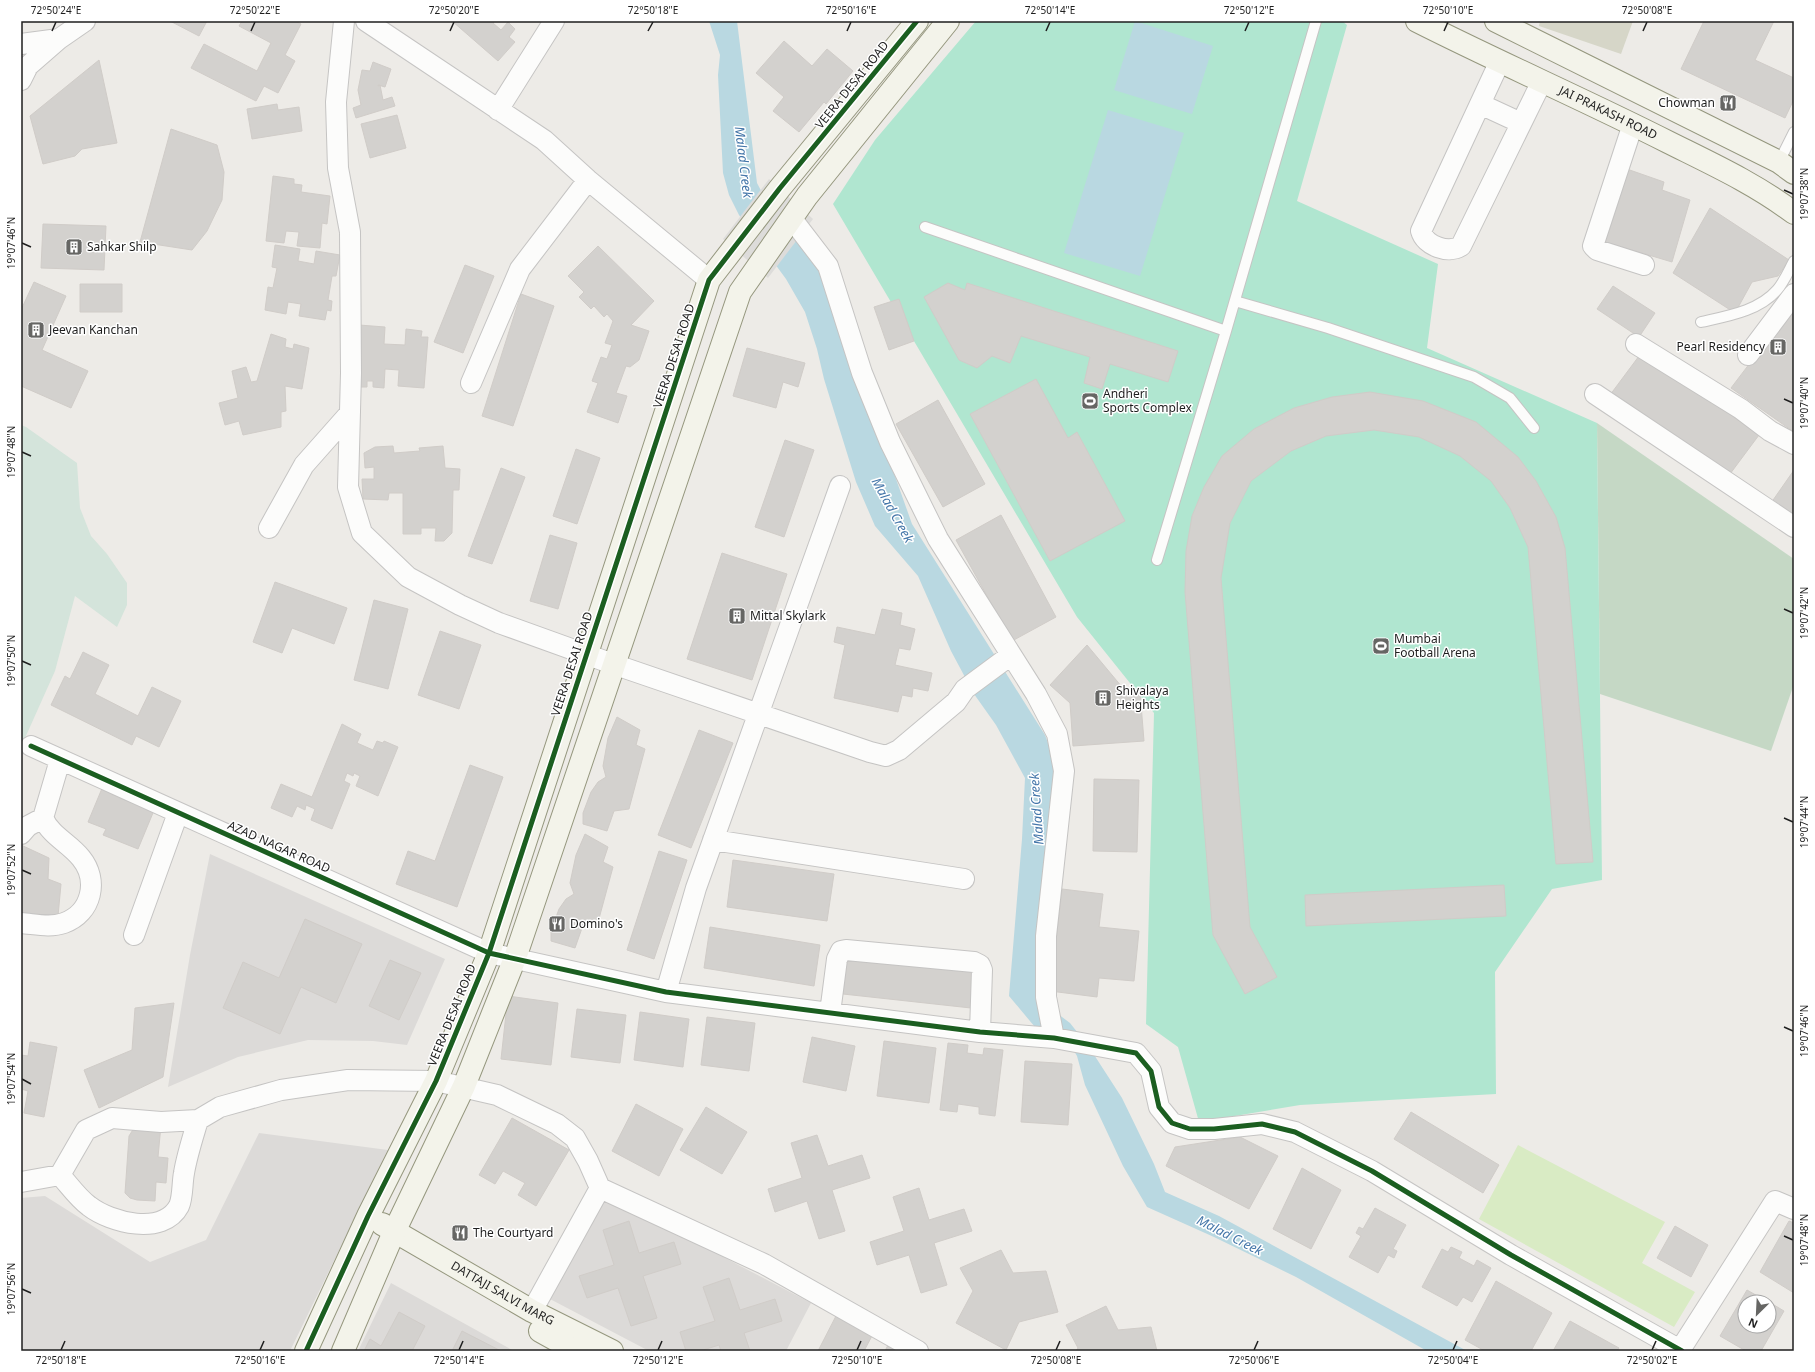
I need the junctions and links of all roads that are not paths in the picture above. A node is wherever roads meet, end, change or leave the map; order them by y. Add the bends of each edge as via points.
1 (85, 21) edge
2 (344, 21) edge
3 (366, 21) edge
4 (554, 21) edge
5 (918, 21) edge
6 (948, 21) edge
7 (1316, 21) edge
8 (1418, 21) edge
9 (1496, 21) edge
10 (59, 39) junction
11 (21, 44) edge
12 (1500, 61) junction
13 (21, 80) edge
14 (1542, 81) junction
15 (1480, 104) junction
16 (498, 110) junction
17 (1522, 123) junction
18 (1633, 124) junction
19 (1794, 132) edge
20 (1787, 168) edge
21 (588, 180) junction
22 (1794, 213) edge
23 (788, 223) junction
24 (925, 227) dead end
25 (1794, 261) edge
26 (1644, 265) dead end
27 (709, 280) junction
28 (1794, 294) edge
29 (1235, 301) junction
30 (1701, 322) dead end
31 (1226, 331) junction
32 (1636, 344) dead end
33 (1748, 355) dead end
34 (471, 383) dead end
35 (1595, 394) dead end
36 (350, 413) junction
37 (1534, 428) dead end
38 (1794, 444) edge
39 (840, 486) dead end
40 (1794, 527) edge
41 (269, 528) dead end
42 (1157, 560) dead end
43 (586, 654) junction
44 (614, 664) junction
45 (1010, 664) junction
46 (758, 714) junction
47 (31, 746) dead end
48 (60, 760) junction
49 (178, 813) junction
50 (43, 818) junction
51 (21, 834) edge
52 (713, 840) junction
53 (964, 879) dead end
54 (21, 923) edge
55 (134, 936) dead end
56 (489, 952) junction
57 (515, 958) junction
58 (666, 992) junction
59 (830, 1013) junction
60 (980, 1032) junction
61 (1054, 1038) junction
62 (436, 1081) junction
63 (464, 1086) junction
64 (198, 1120) junction
65 (60, 1175) junction
66 (21, 1182) edge
67 (600, 1188) junction
68 (1794, 1209) edge
69 (365, 1223) junction
70 (391, 1239) junction
71 (532, 1311) junction
72 (306, 1351) edge
73 (343, 1351) edge
74 (576, 1351) edge
75 (612, 1351) edge
76 (918, 1351) edge
77 (1681, 1351) edge

1 - 10 street
2 - 36 street via 336,102 338,168 350,232
3 - 16 street
4 - 16 street
5 - 27 street, VEERA DESAI ROAD via 780,188
6 - 23 street
7 - 29 lane
8 - 12 street, JAI PRAKASH ROAD
9 - 20 street
10 - 11 street
10 - 13 street via 28,66
12 - 14 street, JAI PRAKASH ROAD
12 - 15 street
14 - 17 street
14 - 18 street, JAI PRAKASH ROAD
15 - 17 street
15 - 17 street via 1421,231 1427,241 1447,250 1461,246
16 - 21 street via 544,140
18 - 22 street, JAI PRAKASH ROAD via 1748,182
18 - 26 street via 1593,246 1597,250
19 - 20 lane
21 - 27 street
21 - 34 street via 520,268
23 - 44 street via 740,292
23 - 45 street via 828,266 862,373 890,442 938,539
24 - 31 lane
25 - 30 lane via 1779,289 1772,296 1740,314
27 - 43 street, VEERA DESAI ROAD
28 - 33 street
29 - 31 lane
29 - 37 lane via 1328,328 1474,377 1510,398
31 - 42 lane
32 - 38 street
35 - 40 street
36 - 41 street via 304,464
36 - 43 street via 348,486 362,533 408,577 499,623
39 - 46 street
43 - 44 street
43 - 56 street, VEERA DESAI ROAD
44 - 46 street
44 - 57 street
45 - 46 street via 964,697 899,750 886,756
45 - 61 street via 1057,734 1064,771 1046,936 1046,997
46 - 52 street
47 - 48 street, AZAD NAGAR ROAD
48 - 49 street, AZAD NAGAR ROAD
48 - 50 street
49 - 55 street
49 - 56 street, AZAD NAGAR ROAD
50 - 51 street via 28,826
50 - 54 street via 47,827 80,857 88,869 91,881 90,895 84,910 64,923 50,926
52 - 53 street
52 - 58 street via 696,888
56 - 57 street, AZAD NAGAR ROAD
56 - 62 street, VEERA DESAI ROAD
57 - 58 street, AZAD NAGAR ROAD
57 - 63 street
58 - 59 street, AZAD NAGAR ROAD
59 - 60 street, AZAD NAGAR ROAD
59 - 60 street via 837,960 841,951 974,962 982,970
60 - 61 street, AZAD NAGAR ROAD
61 - 77 street, AZAD NAGAR ROAD via 1136,1053 1151,1071 1159,1107 1172,1123 1190,1129 1262,1124 1295,1132 1335,1151
62 - 63 street
62 - 64 street via 348,1080 281,1090 220,1107
62 - 69 street, VEERA DESAI ROAD
63 - 67 street via 497,1095 557,1124 574,1138
63 - 70 street
64 - 65 street via 161,1122 112,1118 86,1130
64 - 65 street via 184,1173 180,1204 166,1220 133,1224 110,1218 89,1206
65 - 66 street
67 - 71 street
67 - 76 street via 764,1264
68 - 77 street via 1776,1201
69 - 70 street, DATTAJI SALVI MARG
69 - 72 street, VEERA DESAI ROAD
70 - 71 street, DATTAJI SALVI MARG
70 - 73 street
70 - 74 street, DATTAJI SALVI MARG
71 - 75 street, DATTAJI SALVI MARG

